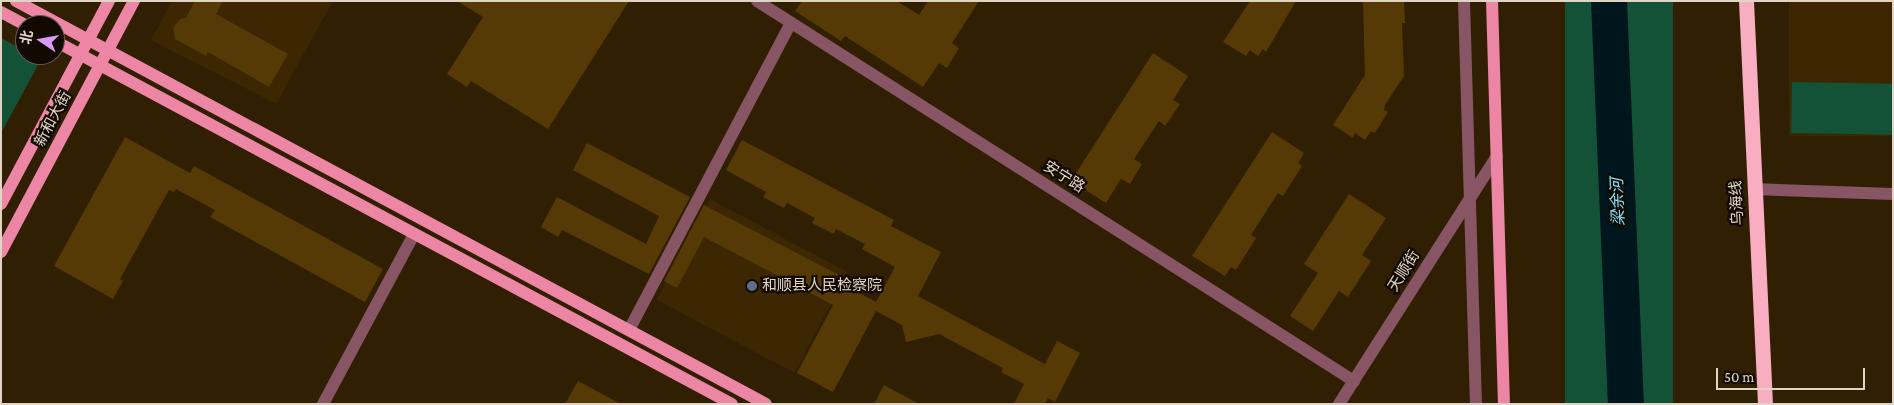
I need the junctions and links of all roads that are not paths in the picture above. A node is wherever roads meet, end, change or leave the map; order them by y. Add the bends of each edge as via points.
1 (16, 1) edge
2 (109, 1) edge
3 (134, 1) edge
4 (758, 1) edge
5 (1464, 1) edge
6 (1492, 1) edge
7 (1746, 1) edge
8 (1, 12) edge
9 (15, 20) edge
10 (791, 23) junction
11 (88, 40) junction
12 (65, 46) edge
13 (108, 51) junction
14 (81, 55) junction
15 (100, 65) junction
16 (1497, 156) junction
17 (1754, 190) junction
18 (1893, 194) edge
19 (1470, 198) junction
20 (1, 204) edge
21 (414, 234) junction
22 (1, 252) edge
23 (628, 330) junction
24 (1354, 381) junction
25 (323, 404) edge
26 (732, 404) edge
27 (766, 404) edge
28 (1339, 404) edge
29 (1476, 404) edge
30 (1504, 404) edge
31 (1765, 404) edge

1 - 11 main road
2 - 11 main road, 新和大街
3 - 13 main road, 新和大街
4 - 10 street, 安宁路
5 - 19 street
6 - 16 main road
7 - 17 highway, 乌海线
8 - 9 main road
10 - 23 street
10 - 24 street, 安宁路
11 - 13 main road
11 - 14 main road, 新和大街
12 - 14 main road
13 - 15 main road, 新和大街
13 - 23 main road
14 - 15 main road
14 - 20 main road, 新和大街
15 - 21 main road
15 - 22 main road, 新和大街
16 - 19 street, 天顺街
16 - 30 main road
17 - 18 street
17 - 31 highway, 乌海线
19 - 24 street, 天顺街
19 - 29 street
21 - 25 street
21 - 26 main road
23 - 27 main road
24 - 28 street, 天顺街

